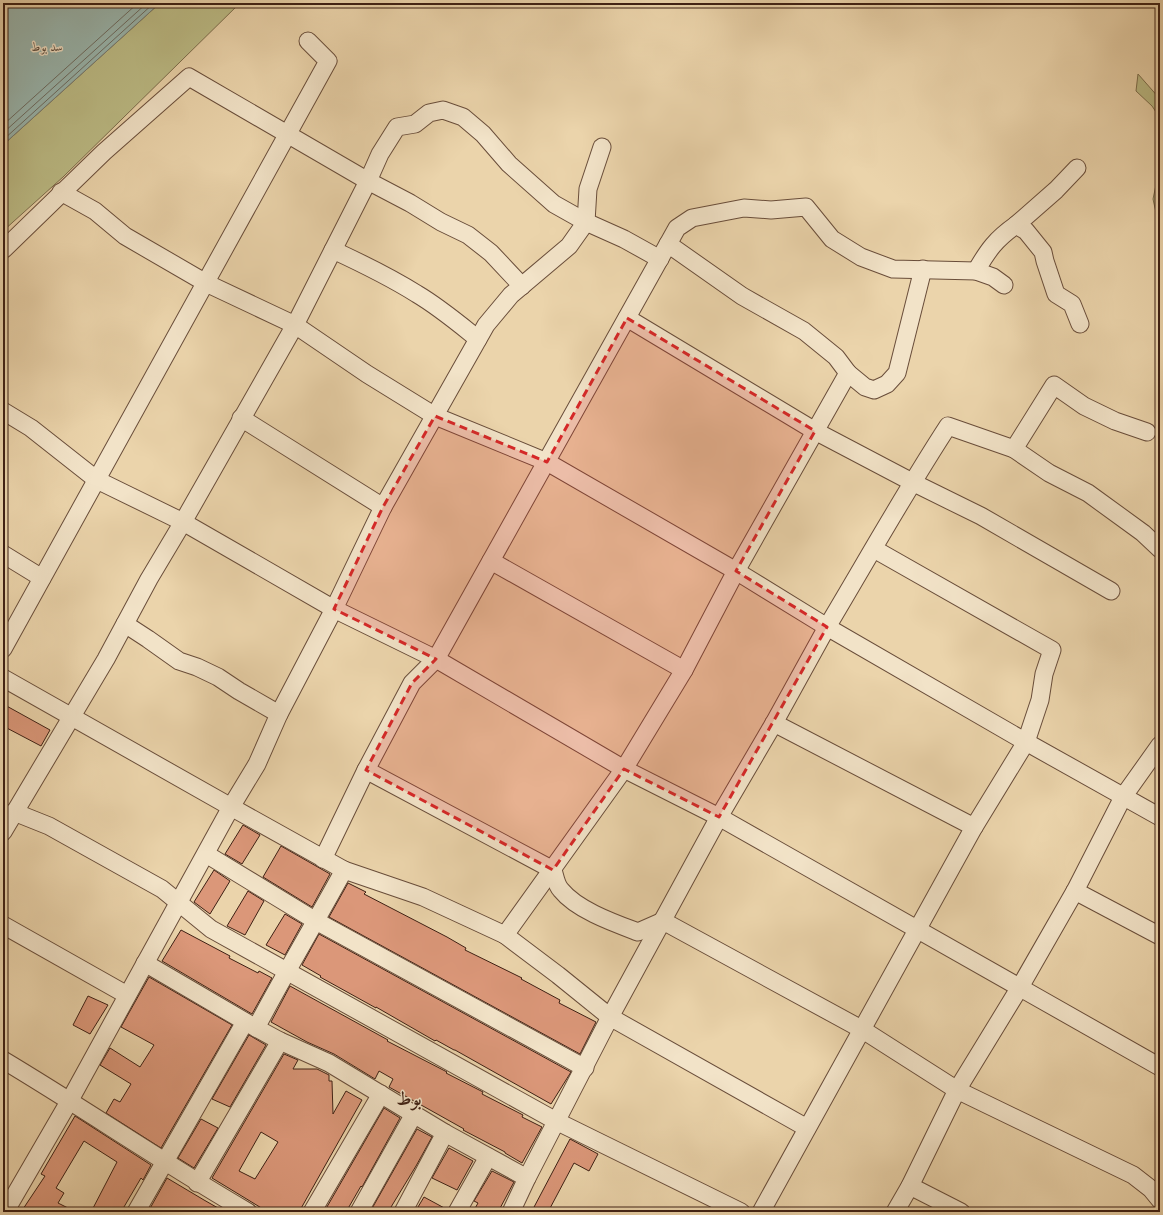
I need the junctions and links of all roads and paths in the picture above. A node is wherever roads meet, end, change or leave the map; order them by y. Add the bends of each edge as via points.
1 (308, 41) dead end
2 (288, 135) junction
3 (602, 147) dead end
4 (1077, 168) dead end
5 (368, 181) junction
6 (61, 192) junction
7 (586, 222) junction
8 (1016, 225) junction
9 (668, 244) junction
10 (3, 250) edge
11 (333, 250) junction
12 (660, 259) junction
13 (923, 269) junction
14 (976, 271) junction
15 (206, 283) junction
16 (1004, 285) dead end
17 (522, 286) junction
18 (627, 318) junction
19 (1080, 324) dead end
20 (295, 325) junction
21 (478, 339) junction
22 (848, 372) junction
23 (3, 411) edge
24 (435, 416) junction
25 (241, 418) junction
26 (815, 431) junction
27 (1147, 432) dead end
28 (1014, 449) junction
29 (547, 462) junction
30 (97, 480) junction
31 (912, 482) junction
32 (383, 507) junction
33 (183, 522) junction
34 (874, 549) junction
35 (1160, 549) edge
36 (3, 554) edge
37 (491, 561) junction
38 (736, 571) junction
39 (42, 578) junction
40 (1110, 591) dead end
41 (334, 609) junction
42 (124, 624) junction
43 (827, 627) junction
44 (3, 649) edge
45 (436, 659) junction
46 (684, 670) junction
47 (3, 678) edge
48 (279, 714) junction
49 (72, 716) junction
50 (774, 723) junction
51 (1026, 742) junction
52 (1160, 745) edge
53 (624, 768) junction
54 (366, 770) junction
55 (1123, 797) junction
56 (231, 807) junction
57 (14, 812) junction
58 (719, 817) junction
59 (1160, 817) edge
60 (974, 827) junction
61 (3, 832) edge
62 (206, 854) junction
63 (323, 859) junction
64 (344, 870) junction
65 (553, 870) junction
66 (1075, 891) junction
67 (179, 902) junction
68 (316, 921) junction
69 (663, 921) junction
70 (3, 925) edge
71 (918, 929) junction
72 (505, 935) junction
73 (1160, 936) edge
74 (145, 963) junction
75 (286, 972) junction
76 (1020, 987) junction
77 (127, 995) junction
78 (610, 1017) junction
79 (250, 1025) junction
80 (863, 1030) junction
81 (280, 1041) junction
82 (3, 1060) edge
83 (1160, 1067) edge
84 (584, 1068) junction
85 (957, 1090) junction
86 (382, 1094) junction
87 (70, 1100) junction
88 (414, 1114) junction
89 (556, 1121) junction
90 (807, 1128) junction
91 (445, 1133) junction
92 (488, 1157) junction
93 (164, 1162) junction
94 (527, 1178) junction
95 (197, 1183) junction
96 (910, 1186) junction
97 (9, 1190) edge
98 (1160, 1200) edge
99 (1160, 1203) edge
100 (516, 1210) edge
101 (5, 1212) edge
102 (136, 1212) edge
103 (248, 1212) edge
104 (312, 1212) edge
105 (359, 1212) edge
106 (403, 1212) edge
107 (457, 1212) edge
108 (741, 1212) edge
109 (761, 1212) edge
110 (895, 1212) edge
111 (961, 1212) edge
112 (1154, 1212) edge

1 - 2 street via 328,60
2 - 5 street
2 - 6 street via 189,77
2 - 15 street
3 - 7 street via 588,189
4 - 8 street
5 - 7 street via 380,154 397,127 415,124 430,113 443,110 463,116 509,164 554,204
5 - 11 street
5 - 17 street via 468,235 491,252
6 - 10 street
6 - 15 street via 95,212 125,236
7 - 12 street
7 - 17 street via 569,246
8 - 14 street via 1001,235 986,253
8 - 19 street via 1026,231 1043,252 1056,294 1072,304
9 - 12 street
9 - 13 street via 678,228 692,218 744,208 771,210 806,207 832,240 861,257 893,269
9 - 22 street via 742,296 804,331 836,357
11 - 20 street
11 - 21 street via 416,293
12 - 18 street
13 - 14 street
13 - 22 street via 897,373 887,384 874,390 865,387
14 - 16 street via 993,277
15 - 20 street
15 - 30 street
17 - 21 street via 486,325
18 - 26 street
18 - 29 street
20 - 24 street
20 - 25 street
21 - 24 street
22 - 26 street
23 - 30 street via 31,428
24 - 29 street
24 - 32 street
25 - 32 street
25 - 33 street
26 - 31 street
26 - 38 street
27 - 28 street via 1115,421 1084,406 1054,385
28 - 31 street via 948,426
28 - 35 street via 1049,473 1088,494 1143,533
29 - 37 street
29 - 38 street
30 - 33 street
30 - 39 street
31 - 34 street
31 - 40 street via 981,516
32 - 41 street
33 - 41 street
33 - 42 street
34 - 43 street
34 - 51 street via 1052,650 1044,674 1040,700
36 - 39 street
37 - 45 street
37 - 46 street
38 - 43 street
38 - 46 street
39 - 44 street
41 - 45 street
41 - 48 street
42 - 48 street via 178,661 218,677
42 - 49 street
43 - 50 street
43 - 51 street
45 - 53 street
45 - 54 street via 412,682
46 - 53 street
47 - 49 street
48 - 56 street via 257,764
49 - 56 street
49 - 57 street
50 - 58 street
50 - 60 street
51 - 55 street
51 - 60 street
52 - 55 street
53 - 58 street
53 - 65 street
54 - 63 street
54 - 65 street
55 - 59 street
55 - 66 street
56 - 62 street
56 - 63 street
57 - 61 street
57 - 67 street via 49,826
58 - 69 street
58 - 71 street
60 - 71 street
62 - 67 street
62 - 68 street
63 - 64 street
64 - 68 street
64 - 72 street via 422,897
65 - 69 street via 560,889 577,905 620,926 638,932
65 - 72 street
66 - 73 street
66 - 76 street
67 - 74 street
67 - 75 street via 211,929
68 - 75 street
68 - 84 street
69 - 78 street
69 - 80 street
70 - 77 street
71 - 76 street
71 - 80 street
72 - 78 street
74 - 77 street
74 - 79 street
75 - 79 street
75 - 89 street
76 - 83 street
76 - 85 street
77 - 87 street
78 - 84 street
78 - 90 street
79 - 81 street
79 - 93 street
80 - 85 street
80 - 90 street
81 - 86 street via 329,1063
81 - 95 street
82 - 87 street
84 - 89 street
85 - 96 street
85 - 98 street via 1133,1176 1151,1189
86 - 88 street
86 - 104 street
87 - 93 street
87 - 97 street
88 - 91 street
88 - 105 street
89 - 94 street
89 - 108 street
90 - 109 street
91 - 92 street
91 - 106 street
92 - 94 street
92 - 107 street
93 - 95 street
93 - 102 street
94 - 100 street
95 - 103 street
96 - 110 street
96 - 111 street
97 - 101 street
99 - 112 street

